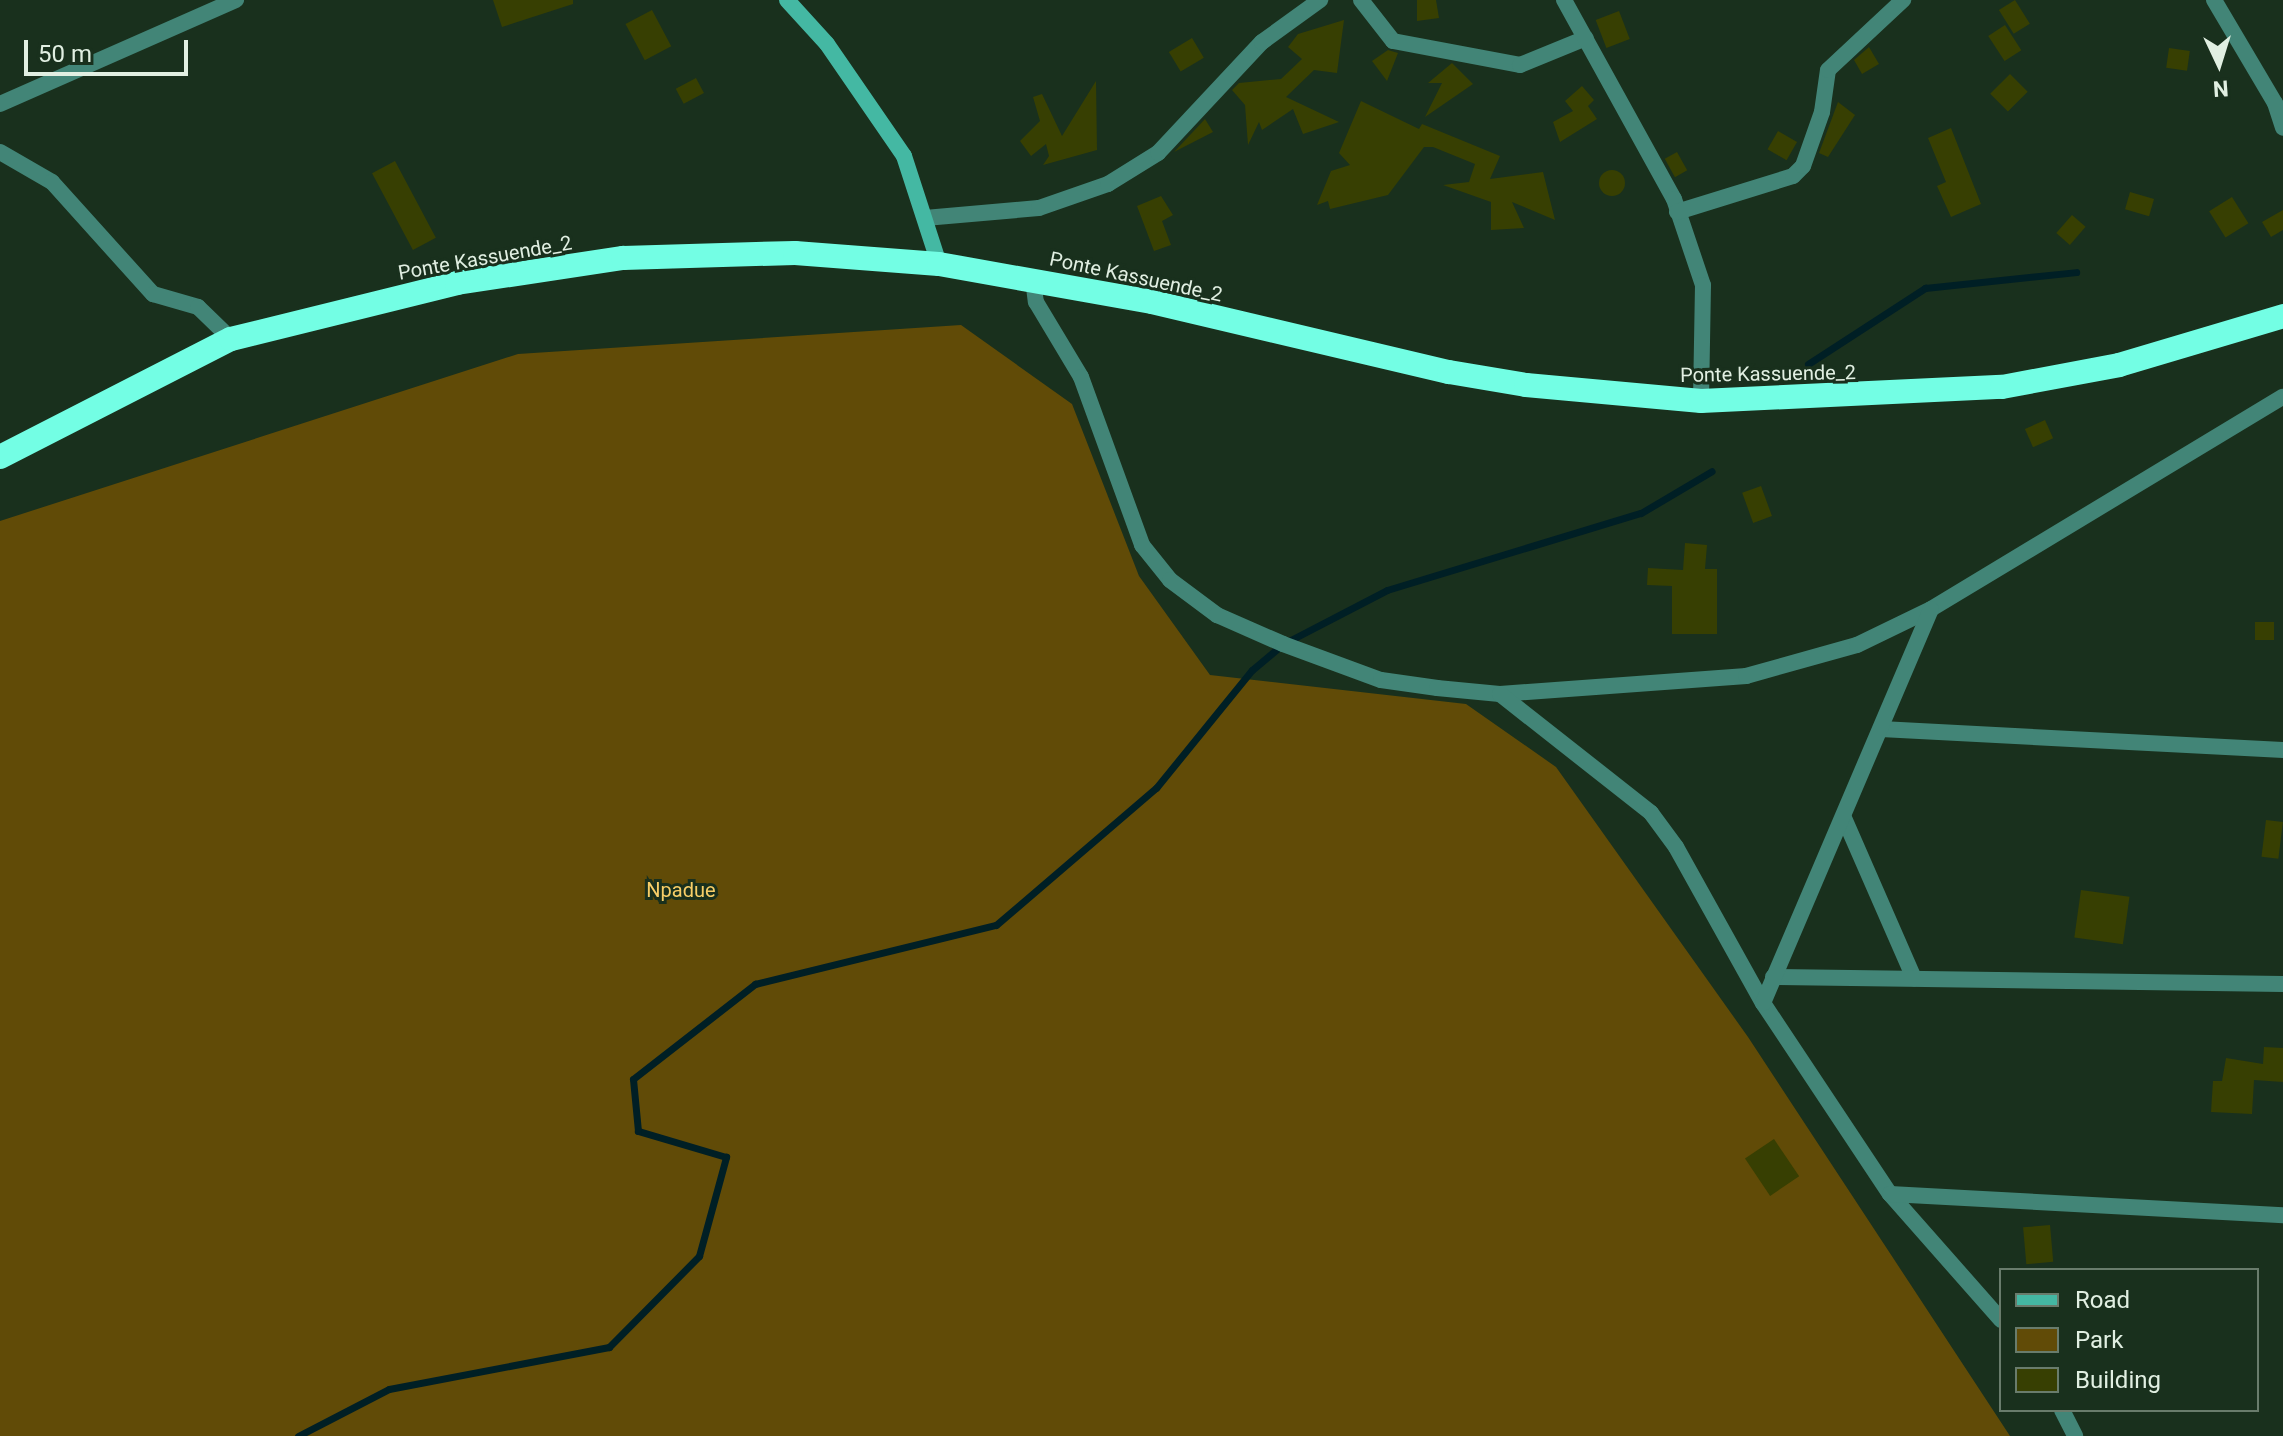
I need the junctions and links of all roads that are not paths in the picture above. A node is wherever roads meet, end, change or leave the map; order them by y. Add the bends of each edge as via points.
1 (236, 0) edge
2 (787, 0) edge
3 (1320, 0) edge
4 (1361, 0) edge
5 (1564, 0) edge
6 (1903, 0) edge
7 (2214, 0) edge
8 (1586, 38) junction
9 (0, 104) edge
10 (2283, 128) edge
11 (0, 152) edge
12 (1677, 212) junction
13 (925, 218) junction
14 (939, 264) junction
15 (1033, 279) junction
16 (2283, 316) edge
17 (231, 339) junction
18 (2283, 397) edge
19 (1701, 401) junction
20 (0, 457) edge
21 (1931, 609) junction
22 (1500, 694) junction
23 (1881, 729) junction
24 (2283, 750) edge
25 (1844, 818) junction
26 (1773, 977) junction
27 (1914, 978) junction
28 (2283, 984) edge
29 (1763, 1003) junction
30 (1890, 1194) junction
31 (2283, 1215) edge
32 (1999, 1318) edge
33 (2063, 1412) edge
34 (2075, 1436) edge

1 - 9 street
2 - 13 street via 827,44 892,137
3 - 13 street via 1262,42 1158,153 1108,184 1039,208
4 - 8 street via 1393,41 1520,65
5 - 8 street
6 - 12 street via 1828,70 1822,112 1803,166 1793,176
7 - 10 street via 2275,103
8 - 12 street
11 - 17 street via 52,182 153,294 198,307
12 - 19 street via 1703,285
13 - 14 street
14 - 15 highway, Ponte Kassuende_2
14 - 17 highway, Ponte Kassuende_2 via 795,253 623,258 457,283
15 - 19 highway, Ponte Kassuende_2 via 1449,372 1541,387
15 - 22 street via 1036,302 1081,377 1142,545 1170,580 1217,615 1381,680
16 - 19 highway, Ponte Kassuende_2 via 2119,365 2002,387
17 - 20 highway, Ponte Kassuende_2
18 - 21 street
21 - 22 street via 1857,645 1746,676
21 - 23 street
22 - 29 street via 1651,813 1676,847
23 - 24 street
23 - 25 street
25 - 26 street
25 - 27 street
26 - 27 street
26 - 29 street
27 - 28 street
29 - 30 street
30 - 31 street
30 - 32 street
33 - 34 street

